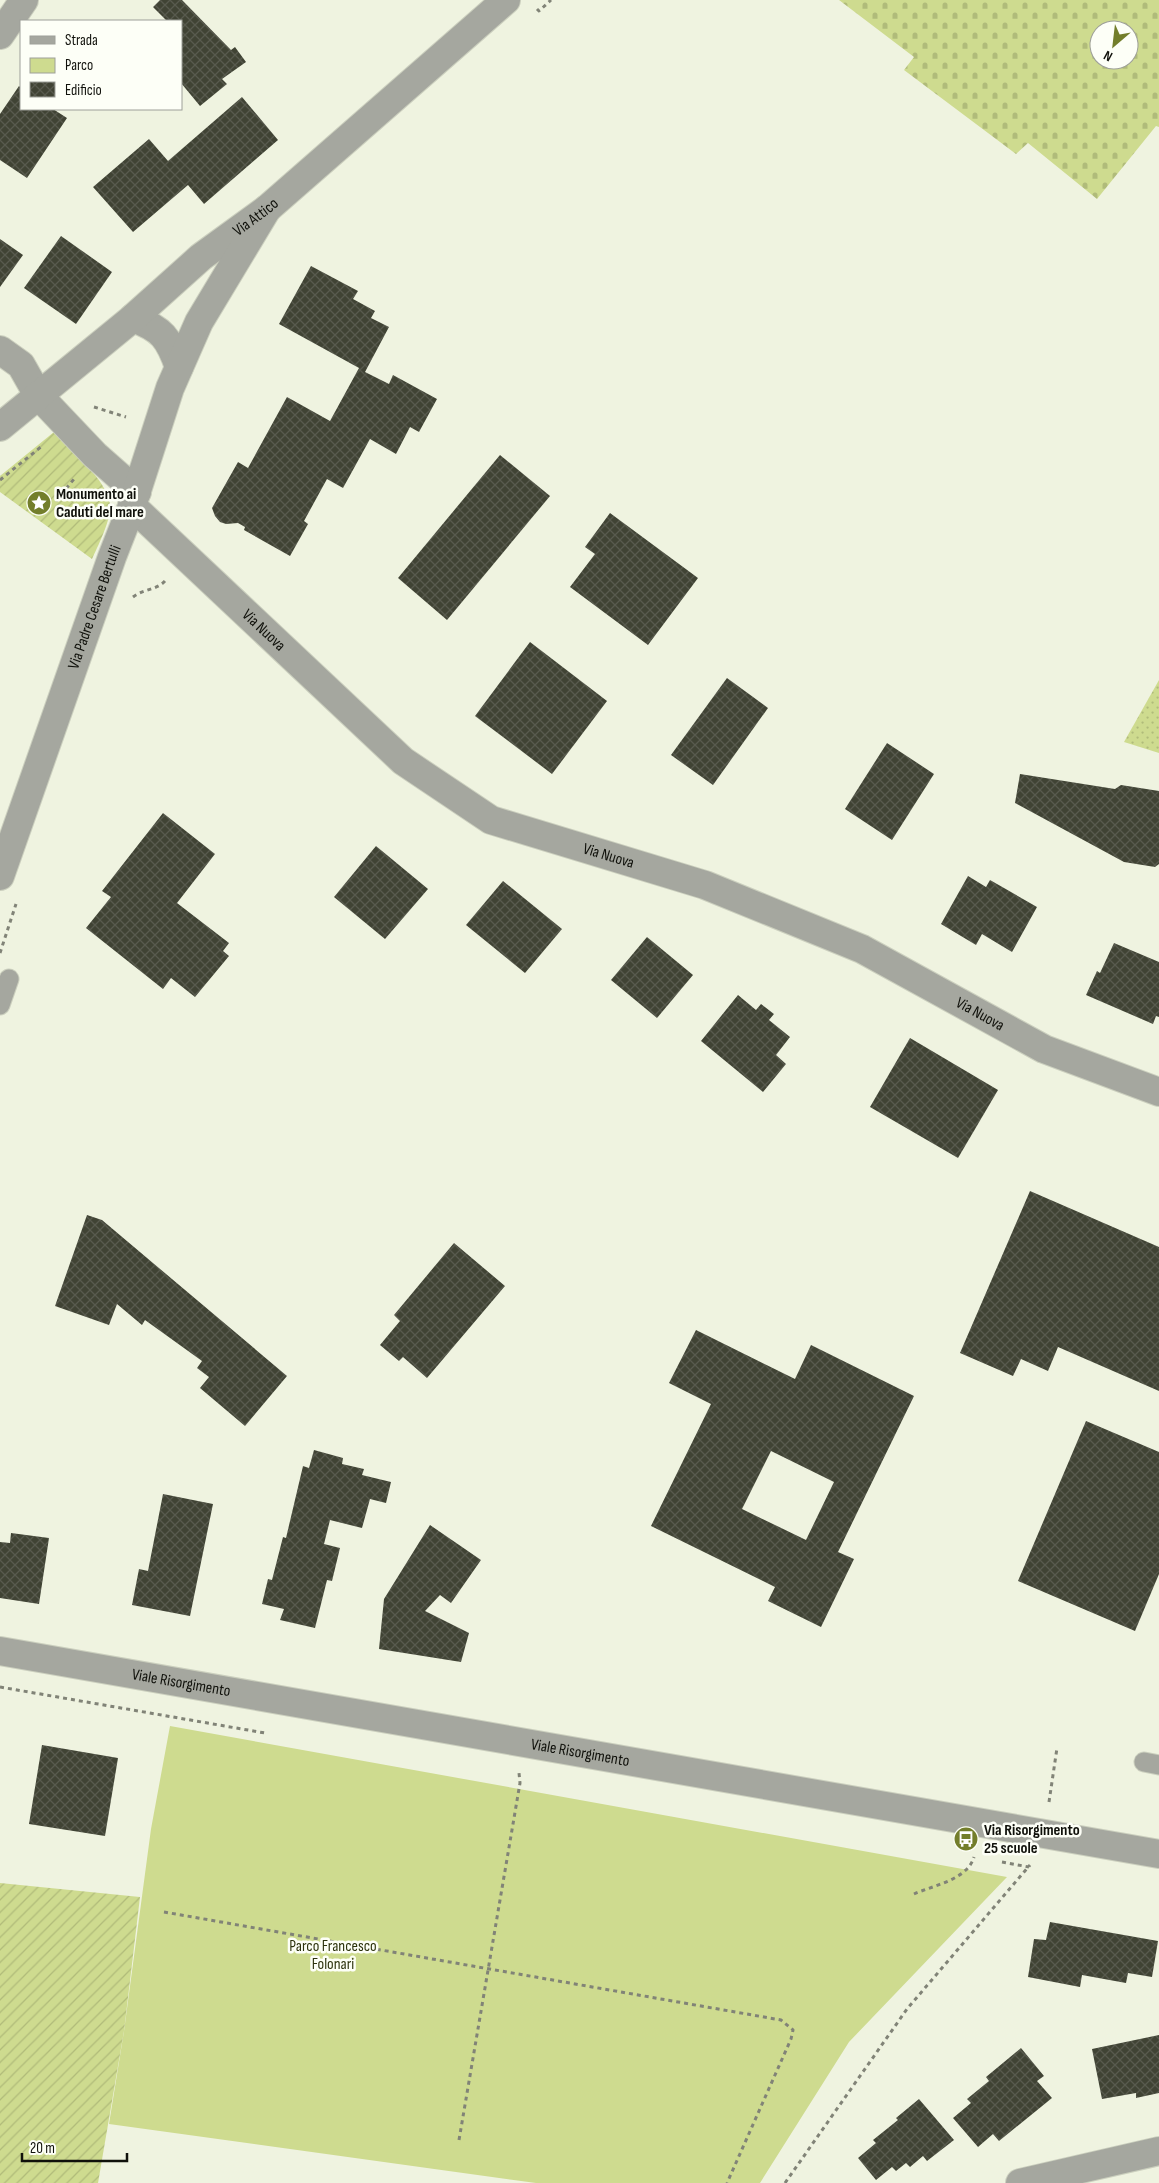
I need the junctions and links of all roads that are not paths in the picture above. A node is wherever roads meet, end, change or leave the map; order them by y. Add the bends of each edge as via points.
1 (24, 0) edge
2 (506, 0) edge
3 (0, 35) edge
4 (267, 209) junction
5 (133, 318) junction
6 (0, 350) edge
7 (179, 367) junction
8 (38, 395) junction
9 (0, 427) edge
10 (135, 499) junction
11 (0, 876) edge
12 (9, 979) dead end
13 (0, 1005) edge
14 (1159, 1092) edge
15 (0, 1651) edge
16 (1159, 1854) edge
17 (1159, 2151) edge
18 (1020, 2183) edge

1 - 3 street
2 - 4 street, Via Attico
4 - 5 street, Via Attico via 201,257
4 - 7 street, Via Padre Cesare Bertulli via 209,304
5 - 7 street via 160,330 172,346
5 - 8 street, Via Attico
6 - 8 street, Via Nuova via 21,365
7 - 10 street, Via Padre Cesare Bertulli
8 - 9 street, Via Attico
8 - 10 street, Via Nuova
10 - 11 street, Via Padre Cesare Bertulli
10 - 14 street, Via Nuova via 403,762 491,820 704,886 862,949 1044,1049
12 - 13 lane
15 - 16 street, Viale Risorgimento
17 - 18 street

